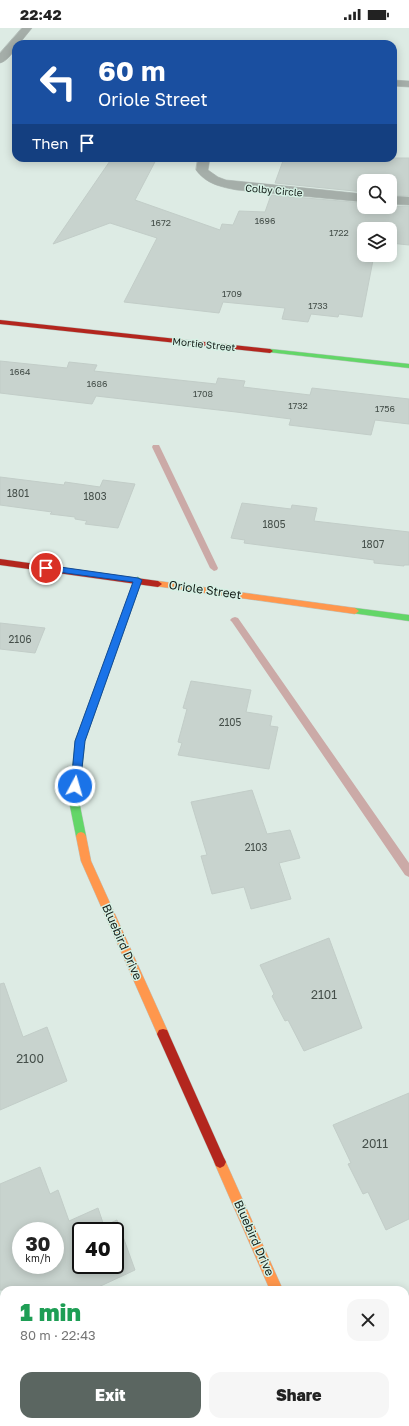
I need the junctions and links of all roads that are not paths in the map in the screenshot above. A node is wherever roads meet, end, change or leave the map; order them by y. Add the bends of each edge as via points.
1 (27, 28) edge
2 (17, 40) edge
3 (12, 46) edge
4 (0, 60) edge
5 (397, 83) edge
6 (409, 84) edge
7 (203, 162) edge
8 (357, 197) edge
9 (397, 201) edge
10 (409, 202) edge
11 (0, 322) edge
12 (409, 366) edge
13 (0, 562) edge
14 (138, 580) junction
15 (409, 618) edge
16 (275, 1286) edge

1 - 2 street
3 - 4 street
5 - 6 street
7 - 8 street, Colby Circle via 202,170 208,177 220,183
9 - 10 street
11 - 12 street, Mortie Street
13 - 14 street, Oriole Street
14 - 15 street, Oriole Street
14 - 16 street, Bluebird Drive via 80,741 74,801 86,861

